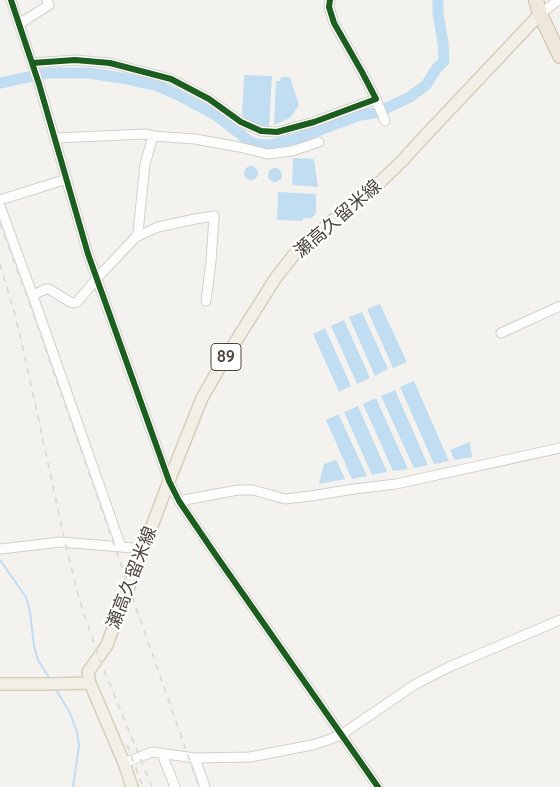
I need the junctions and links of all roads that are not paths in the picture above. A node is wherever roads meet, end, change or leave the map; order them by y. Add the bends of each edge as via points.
1 (11, 0) edge
2 (48, 0) edge
3 (330, 0) edge
4 (526, 0) edge
5 (549, 0) edge
6 (559, 0) edge
7 (538, 7) edge
8 (19, 24) junction
9 (560, 56) edge
10 (32, 63) junction
11 (376, 99) junction
12 (385, 121) dead end
13 (153, 136) junction
14 (55, 138) junction
15 (319, 142) dead end
16 (67, 179) junction
17 (0, 200) edge
18 (0, 206) edge
19 (136, 237) junction
20 (97, 278) junction
21 (33, 295) junction
22 (206, 301) dead end
23 (560, 306) edge
24 (501, 333) dead end
25 (560, 448) edge
26 (169, 481) junction
27 (179, 501) junction
28 (121, 547) junction
29 (0, 549) edge
30 (144, 549) junction
31 (560, 620) edge
32 (90, 683) junction
33 (0, 684) edge
34 (341, 734) junction
35 (162, 754) junction
36 (194, 758) junction
37 (124, 763) junction
38 (132, 787) edge
39 (174, 787) edge
40 (205, 787) edge
41 (378, 787) edge

1 - 8 street
2 - 8 street via 49,6
3 - 11 street via 334,23
4 - 7 highway
5 - 7 street
6 - 7 street
7 - 9 highway
7 - 26 main road, 瀬高久留米線 / 89 via 403,160 376,187 296,252 275,279 202,398
8 - 10 street
10 - 11 street via 75,60 110,63 170,79 261,132 277,132 314,122
10 - 14 street
11 - 12 street
13 - 14 street
13 - 15 street via 195,139 268,154 292,151
13 - 19 street via 145,164
14 - 16 street
16 - 17 street
16 - 20 street
18 - 21 street
19 - 20 street
19 - 22 street via 158,228 214,216
20 - 21 street via 74,303 48,289
20 - 26 street
21 - 28 street
23 - 24 street
25 - 27 street via 396,484 311,496 285,499 253,490 238,490
26 - 27 street
26 - 30 main road, 瀬高久留米線 / 89
27 - 34 street
28 - 29 street via 61,542
28 - 30 street
30 - 32 main road, 瀬高久留米線 / 89 via 107,645 88,672
31 - 34 street via 414,685
32 - 33 main road
32 - 37 main road
34 - 36 street via 312,745 250,757
34 - 41 street
35 - 36 street
35 - 37 street via 152,752
35 - 39 street
36 - 40 street
37 - 38 main road

